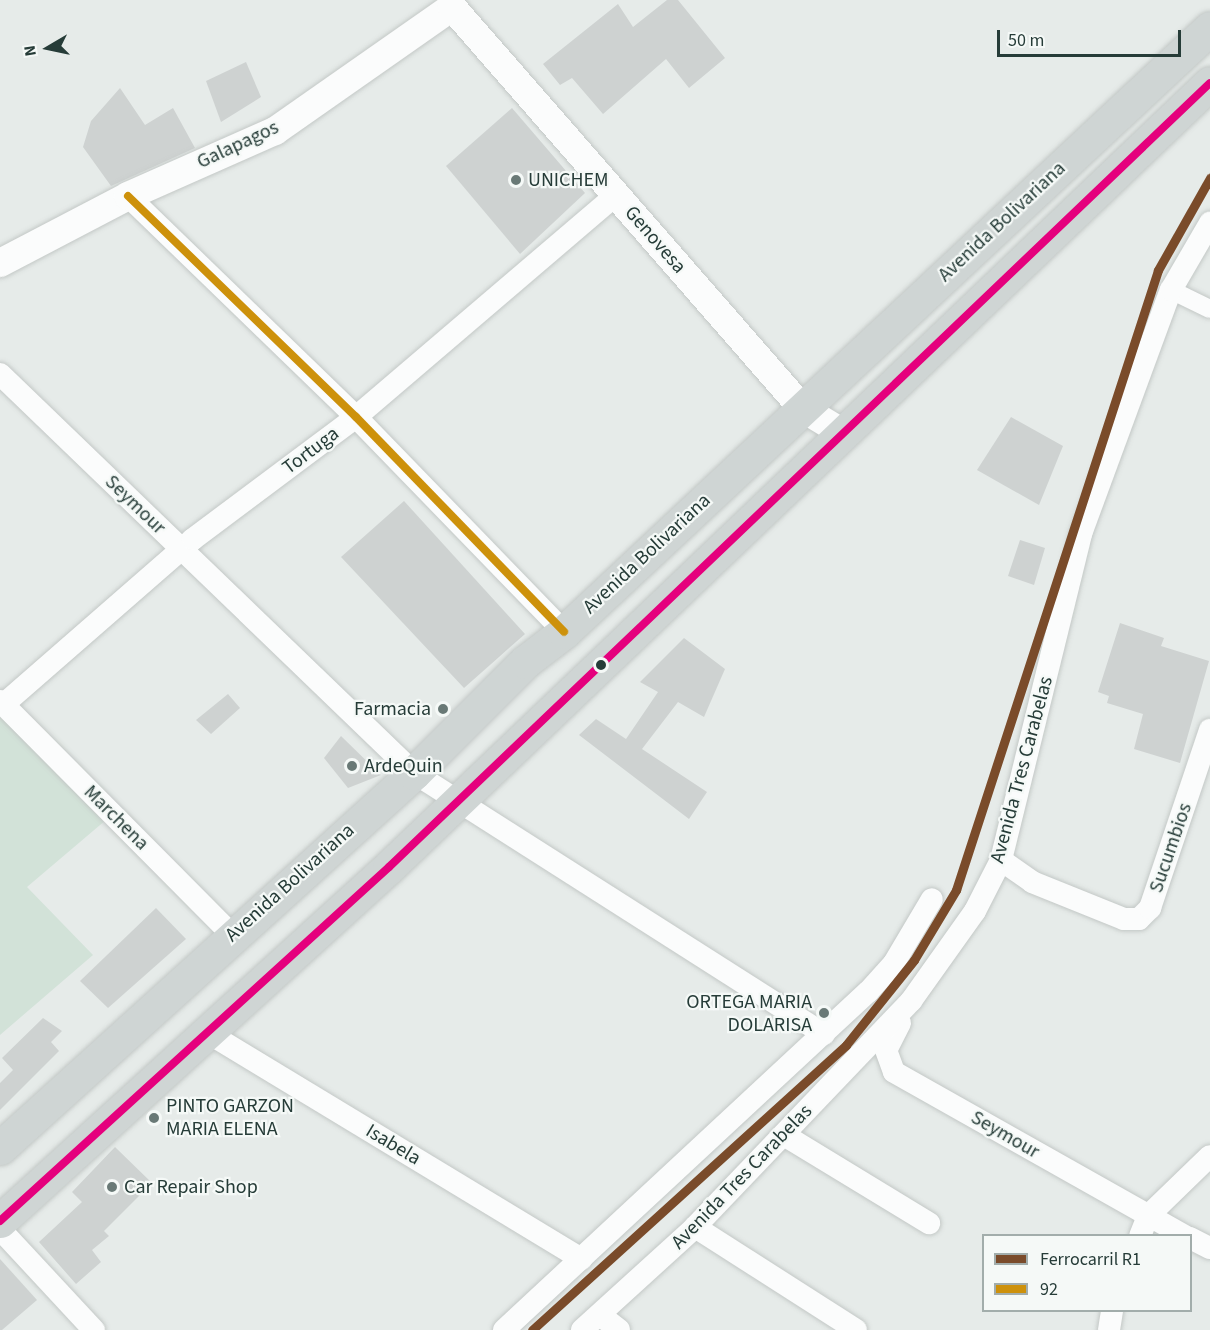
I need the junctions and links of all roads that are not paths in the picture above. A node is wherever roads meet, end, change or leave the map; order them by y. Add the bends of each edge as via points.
1 (456, 4) edge
2 (1210, 28) edge
3 (1210, 83) edge
4 (616, 195) junction
5 (128, 196) junction
6 (1210, 223) edge
7 (0, 263) edge
8 (1171, 290) junction
9 (1210, 309) edge
10 (0, 374) edge
11 (802, 408) junction
12 (356, 417) junction
13 (845, 434) junction
14 (182, 550) junction
15 (564, 632) junction
16 (2, 703) edge
17 (1209, 735) edge
18 (414, 773) junction
19 (457, 803) junction
20 (1001, 860) junction
21 (932, 899) dead end
22 (232, 935) junction
23 (911, 1001) junction
24 (205, 1031) junction
25 (824, 1034) junction
26 (784, 1135) junction
27 (0, 1149) edge
28 (1210, 1156) edge
29 (0, 1221) edge
30 (929, 1223) dead end
31 (1144, 1226) edge
32 (695, 1227) junction
33 (0, 1229) edge
34 (1177, 1234) edge
35 (1192, 1239) edge
36 (1210, 1248) edge
37 (581, 1259) junction
38 (1112, 1312) edge
39 (600, 1315) junction
40 (94, 1330) edge
41 (504, 1330) edge
42 (582, 1330) edge
43 (619, 1330) edge
44 (856, 1330) edge
45 (1109, 1330) edge

1 - 4 street, Genovesa
1 - 5 street, Galapagos via 274,131
2 - 11 main road, Avenida Bolivariana
3 - 13 main road
4 - 11 street, Genovesa
4 - 12 street, Tortuga
5 - 7 street, Galapagos
5 - 12 street
6 - 8 street, Avenida Tres Carabelas
8 - 9 street
8 - 20 street, Avenida Tres Carabelas via 1081,534
10 - 14 street, Seymour
11 - 13 street, Genovesa
11 - 15 main road, Avenida Bolivariana
12 - 14 street, Tortuga
12 - 15 street
13 - 19 main road
14 - 16 street, Tortuga
14 - 18 street, Seymour
15 - 18 main road, Avenida Bolivariana via 525,662
16 - 22 street, Marchena
17 - 20 street, Sucumbios via 1150,908 1139,919 1124,919 1032,882
18 - 19 street, Seymour
18 - 22 main road, Avenida Bolivariana
19 - 24 main road
19 - 25 street, Seymour
20 - 23 street, Avenida Tres Carabelas via 975,911
21 - 25 street via 894,963
22 - 27 main road, Avenida Bolivariana
23 - 26 street, Avenida Tres Carabelas
23 - 31 street, Seymour via 886,1050 894,1072
24 - 29 main road
24 - 37 street, Isabela
25 - 37 street
26 - 30 street
26 - 32 street, Avenida Tres Carabelas
28 - 31 street
31 - 34 street, Seymour
32 - 39 street, Avenida Tres Carabelas
32 - 44 street
33 - 40 street
35 - 36 street
37 - 41 street
38 - 45 street
39 - 42 street, Avenida Tres Carabelas
39 - 43 street

